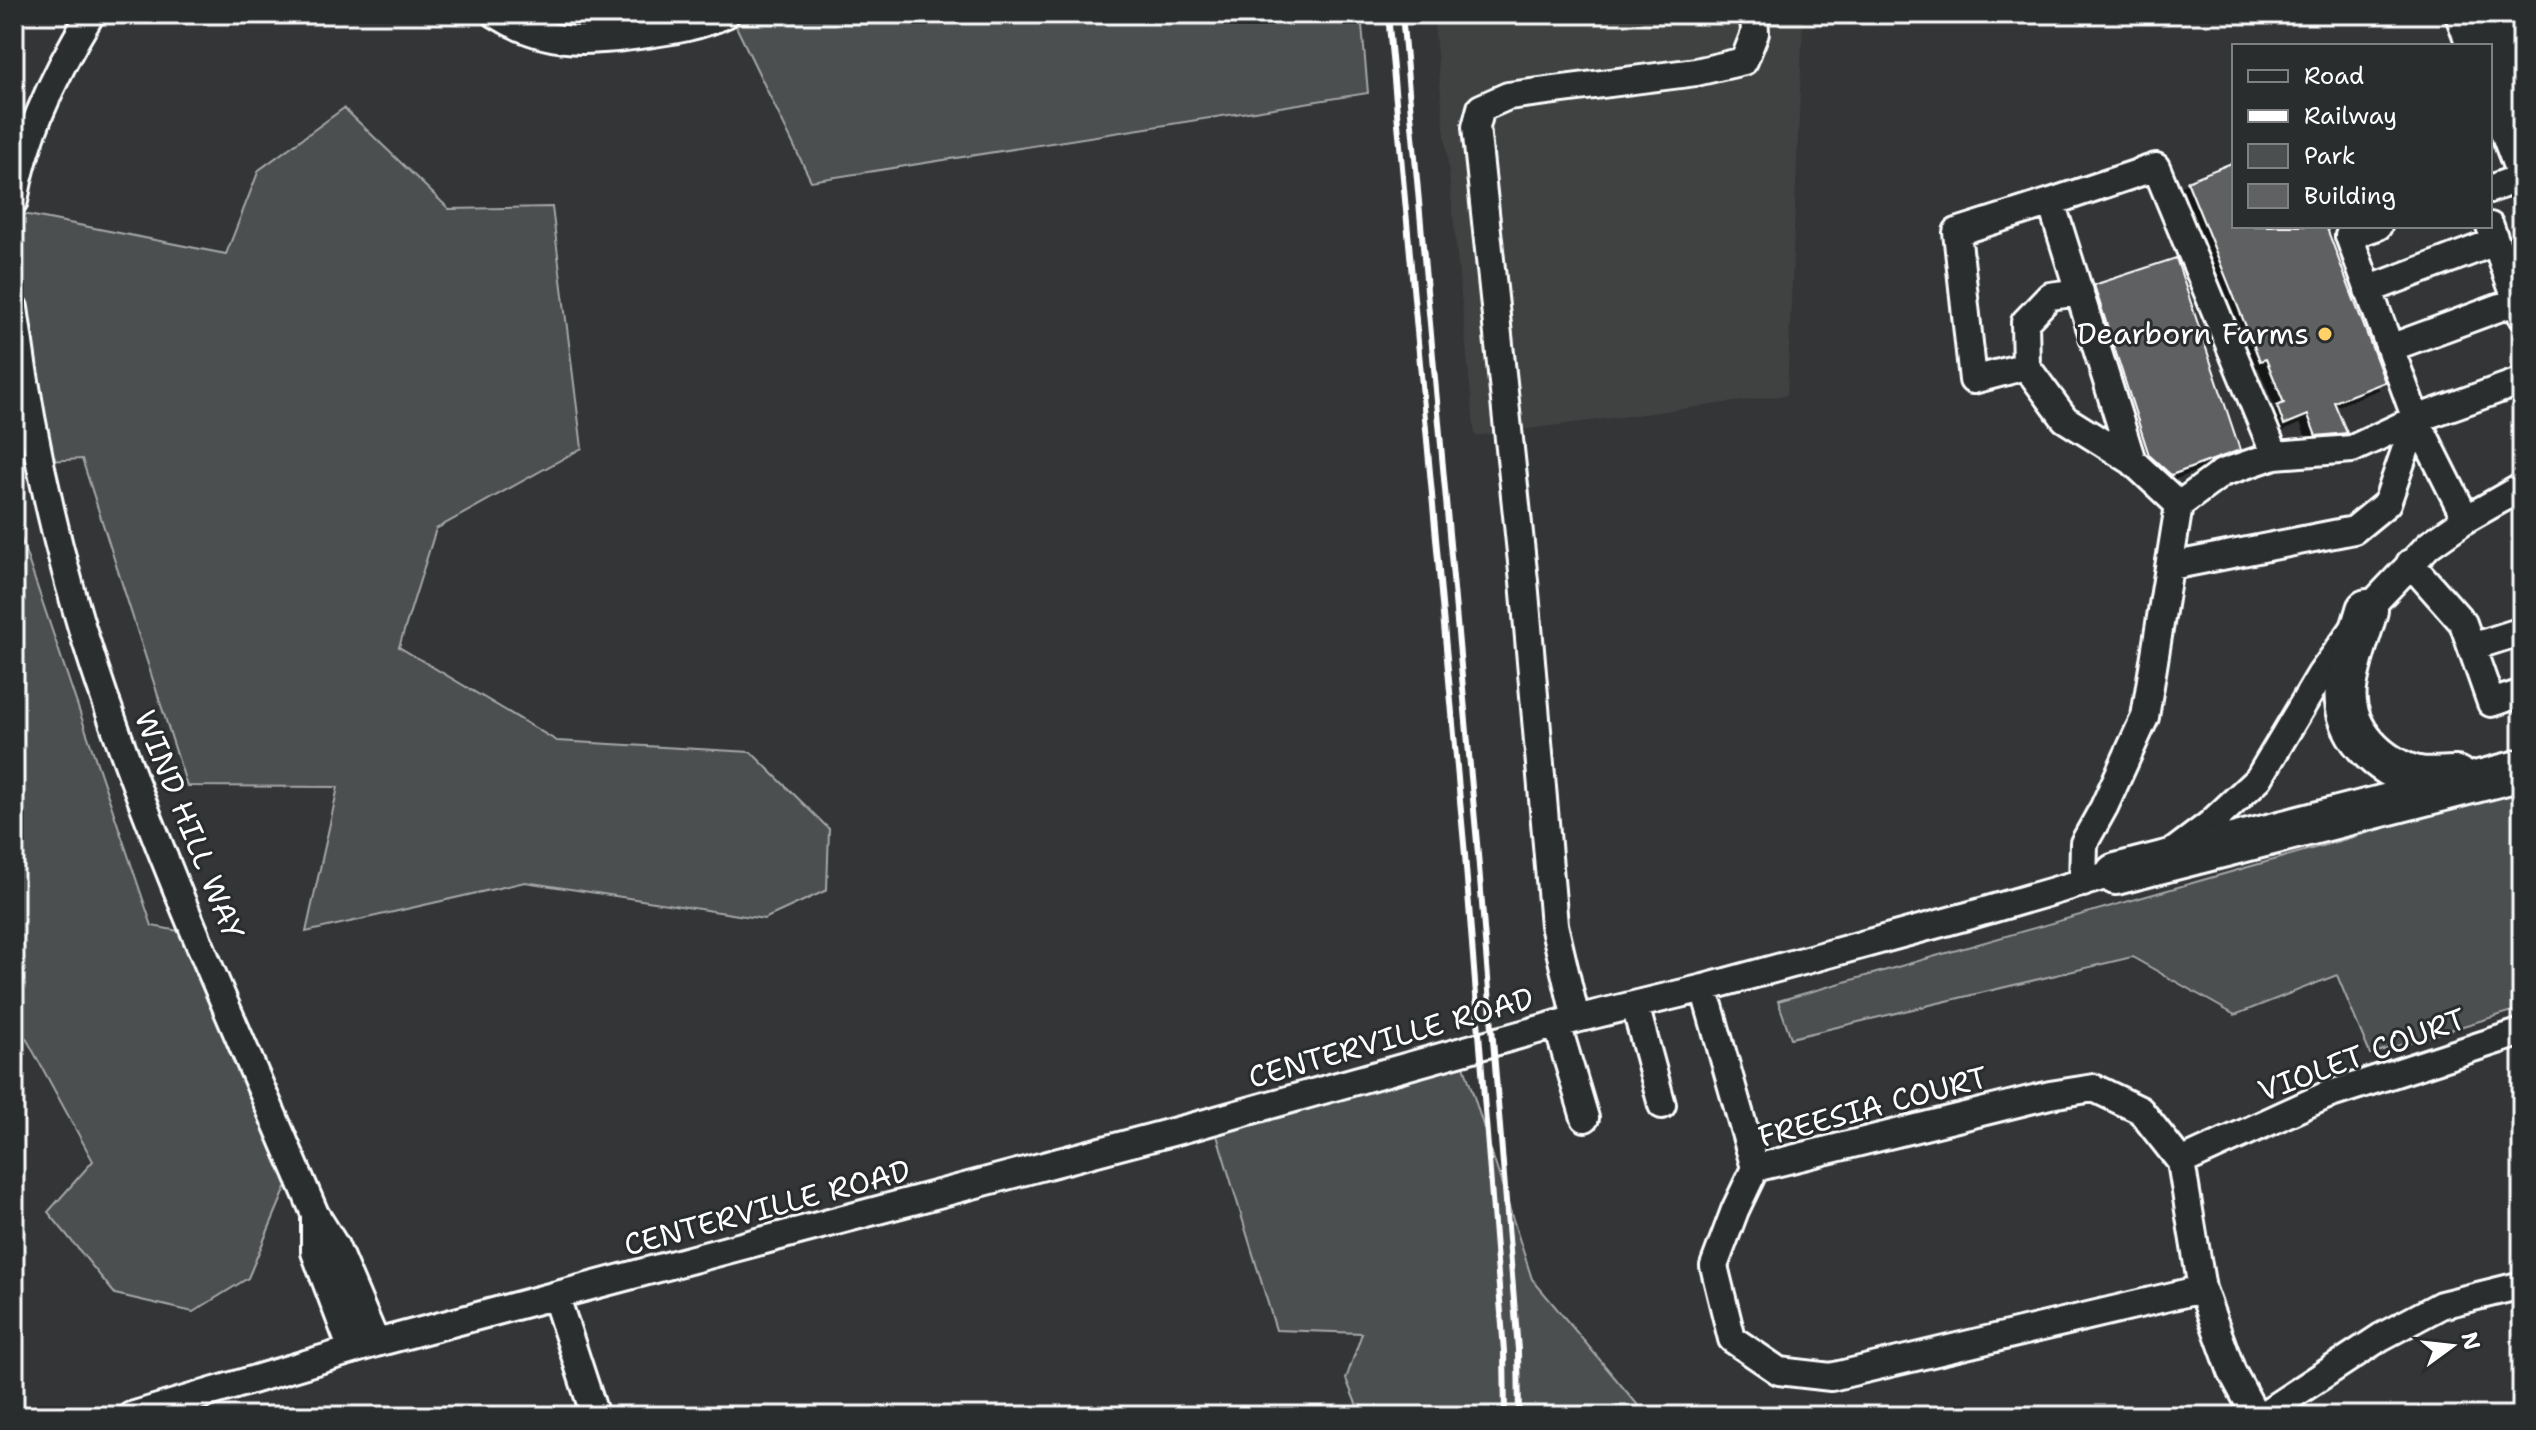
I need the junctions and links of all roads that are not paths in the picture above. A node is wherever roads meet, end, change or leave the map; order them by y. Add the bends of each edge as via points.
1 (91, 14) edge
2 (496, 14) edge
3 (726, 14) edge
4 (1754, 14) edge
5 (2466, 14) edge
6 (2498, 14) edge
7 (2477, 44) edge
8 (2522, 76) edge
9 (2492, 81) edge
10 (22, 133) edge
11 (2522, 160) edge
12 (2522, 177) edge
13 (2492, 188) edge
14 (14, 201) edge
15 (2051, 202) junction
16 (2372, 228) edge
17 (2492, 234) edge
18 (2368, 290) junction
19 (2080, 292) junction
20 (14, 308) edge
21 (2519, 309) edge
22 (2390, 348) junction
23 (2026, 366) junction
24 (2522, 381) edge
25 (2416, 419) junction
26 (2275, 455) junction
27 (2132, 461) junction
28 (2522, 487) edge
29 (2179, 505) junction
30 (2466, 519) junction
31 (2410, 563) junction
32 (2171, 566) junction
33 (2367, 610) junction
34 (2522, 631) edge
35 (2472, 647) junction
36 (2522, 693) edge
37 (2509, 774) edge
38 (2100, 878) junction
39 (1704, 988) junction
40 (1635, 1005) junction
41 (1567, 1022) junction
42 (2522, 1032) edge
43 (1662, 1105) dead end
44 (1585, 1118) dead end
45 (2181, 1162) junction
46 (1755, 1168) junction
47 (2522, 1285) edge
48 (2202, 1289) junction
49 (556, 1297) junction
50 (364, 1347) junction
51 (134, 1416) edge
52 (595, 1416) edge
53 (2259, 1416) edge

1 - 10 street
2 - 3 street via 547,37 593,41 683,28
4 - 41 street via 1755,33 1744,61 1508,96 1481,108 1476,127
5 - 7 highway
6 - 8 highway
9 - 11 highway
10 - 14 street
12 - 13 street
15 - 19 street
15 - 23 street via 1957,232 1973,380
15 - 26 street via 2156,167
16 - 18 street via 2349,236
17 - 18 street
17 - 21 street
18 - 22 street
19 - 23 street via 2050,296 2025,322
19 - 27 street
20 - 50 street, WIND HILL WAY via 40,461 94,666 141,799 315,1214 335,1246
21 - 22 street
22 - 25 street
23 - 27 street via 2065,419
24 - 25 street
25 - 26 street via 2352,449
25 - 30 street
25 - 32 street via 2387,503 2354,530
26 - 29 street via 2222,473
27 - 29 street
28 - 30 street, CENTERVILLE ROAD
29 - 32 street
30 - 31 street, CENTERVILLE ROAD
31 - 33 street, CENTERVILLE ROAD
31 - 35 street via 2463,623
32 - 38 street via 2145,717 2084,843
33 - 37 highway via 2346,695 2356,731 2372,753 2420,777
33 - 38 street, CENTERVILLE ROAD via 2321,674 2259,778 2168,855
34 - 35 street
35 - 36 street via 2491,703
37 - 38 highway
38 - 39 street, CENTERVILLE ROAD
39 - 40 street, CENTERVILLE ROAD
39 - 46 street
40 - 41 street, CENTERVILLE ROAD
40 - 43 street
41 - 44 street
41 - 49 street, CENTERVILLE ROAD
42 - 45 street, VIOLET COURT via 2325,1096
45 - 46 street, FREESIA COURT via 2140,1110 2094,1088
45 - 48 street, FREESIA COURT
46 - 48 street, FREESIA COURT via 1714,1266 1732,1339 1779,1371 1831,1377
47 - 53 street via 2441,1305
48 - 53 street, FREESIA COURT via 2232,1372
49 - 50 street, CENTERVILLE ROAD
49 - 52 street
50 - 51 street, CENTERVILLE ROAD

